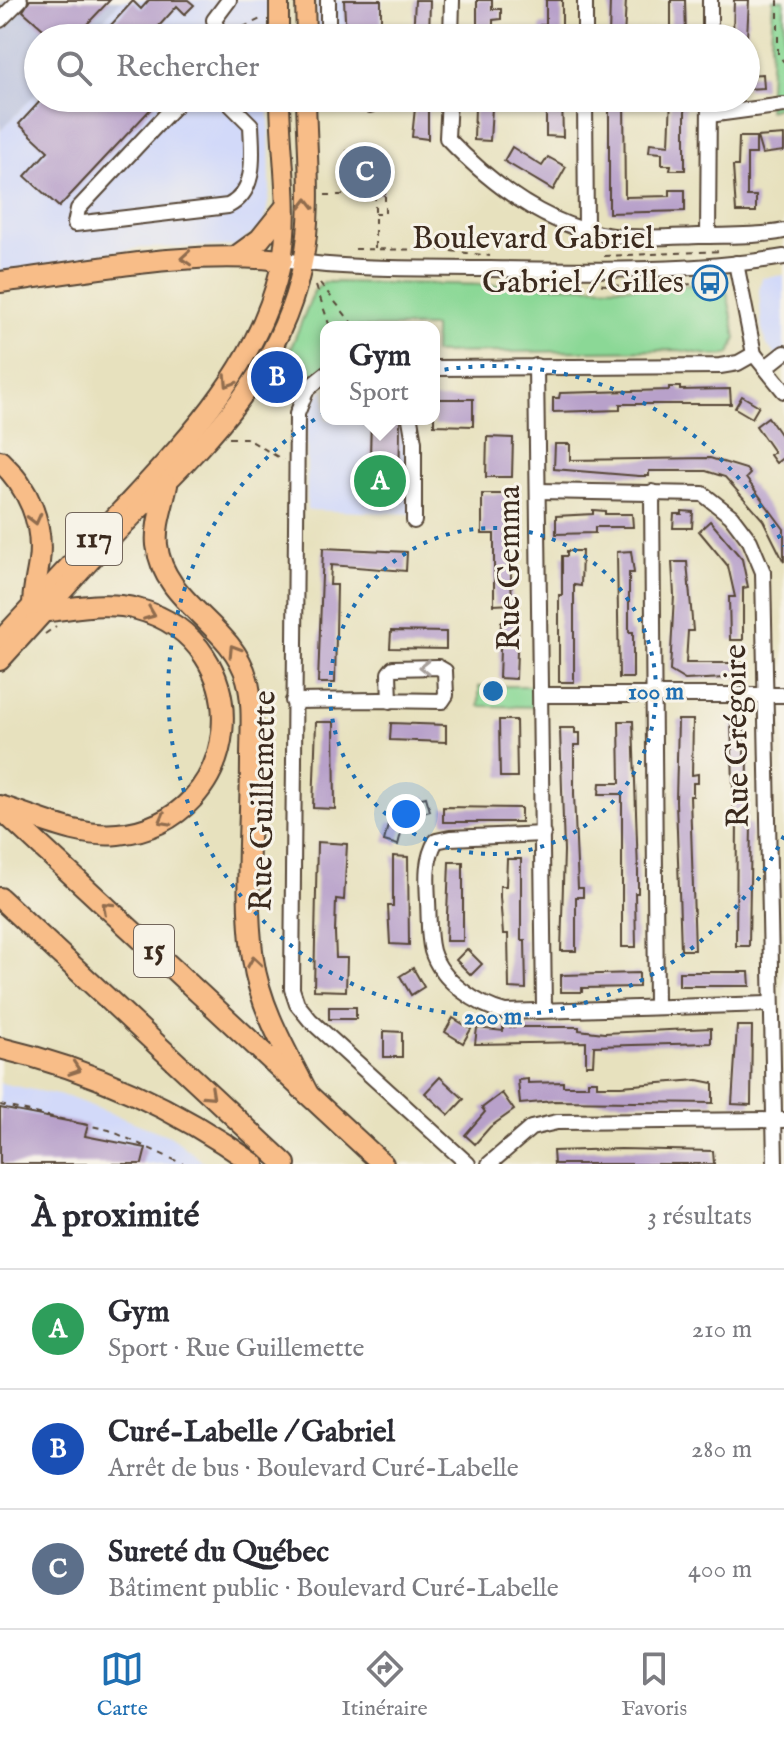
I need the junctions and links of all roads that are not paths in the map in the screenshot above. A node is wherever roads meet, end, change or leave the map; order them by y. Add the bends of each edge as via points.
1 (20, 0) edge
2 (229, 0) edge
3 (279, 0) edge
4 (305, 0) edge
5 (328, 0) edge
6 (452, 0) edge
7 (585, 0) edge
8 (710, 0) edge
9 (0, 20) edge
10 (216, 24) edge
11 (279, 24) edge
12 (306, 24) edge
13 (328, 24) edge
14 (451, 24) edge
15 (585, 24) edge
16 (710, 24) edge
17 (784, 105) edge
18 (760, 108) edge
19 (169, 112) edge
20 (239, 112) edge
21 (281, 112) edge
22 (306, 112) edge
23 (448, 112) edge
24 (585, 112) edge
25 (732, 112) edge
26 (709, 115) joint
27 (284, 209) junction
28 (586, 230) junction
29 (784, 231) edge
30 (708, 236) junction
31 (238, 255) junction
32 (734, 257) junction
33 (784, 257) edge
34 (282, 260) junction
35 (303, 263) junction
36 (0, 282) edge
37 (784, 353) edge
38 (754, 354) junction
39 (536, 366) junction
40 (440, 368) edge
41 (765, 368) junction
42 (320, 378) edge
43 (784, 391) edge
44 (411, 425) edge
45 (0, 461) edge
46 (167, 485) junction
47 (538, 491) junction
48 (652, 492) junction
49 (414, 521) dead end
50 (40, 608) junction
51 (0, 640) edge
52 (0, 661) edge
53 (542, 695) junction
54 (654, 695) junction
55 (766, 695) junction
56 (784, 695) edge
57 (293, 701) junction
58 (390, 701) dead end
59 (0, 807) edge
60 (543, 834) junction
61 (0, 898) edge
62 (769, 1004) junction
63 (656, 1006) junction
64 (544, 1009) junction
65 (0, 1048) edge
66 (308, 1094) junction
67 (778, 1120) edge
68 (254, 1164) edge
69 (285, 1164) edge
70 (383, 1164) edge
71 (468, 1164) edge
72 (489, 1164) edge
73 (775, 1164) edge

1 - 9 street
2 - 10 street via 214,20
3 - 11 main road
4 - 12 main road
5 - 13 street
6 - 14 street
7 - 15 street
8 - 16 street
17 - 18 street
19 - 20 street via 78,209 75,224 235,202 250,183 251,128
21 - 27 main road, 117
35 -> 22 main road, 117
23 - 28 street via 447,138 474,166 551,218
24 - 28 street
25 - 26 street
26 - 30 street
27 - 31 highway via 260,239
27 - 34 main road, 117
28 - 30 street via 637,238
29 - 30 street
31 - 34 highway
31 -> 36 highway via 135,261
32 - 33 street, Boulevard Gabriel
32 - 35 street, Boulevard Gabriel via 576,270
32 - 38 street
34 - 35 street, Boulevard Gabriel
34 -> 50 main road, 117 via 256,332 217,401
35 - 46 main road, 117 via 286,322 260,374
37 - 41 street
38 - 39 street via 720,366
38 - 41 street
39 - 40 street
39 - 47 street, Rue Gemma
41 - 43 street
42 - 57 street, Rue Guillemette via 299,403
44 - 49 street
45 -> 50 highway via 21,484 37,524
46 - 50 main road, 117
66 -> 46 highway via 268,1012 253,962 247,679 229,642 177,590 162,564 157,535
47 - 48 street, Rue Grégoire
47 - 53 street, Rue Gemma
48 - 54 street
48 - 55 street, Rue Grégoire via 703,494 731,516 750,541 763,572
50 - 51 main road, 117
50 - 52 main road, 117
50 -> 59 highway via 129,607 181,631 217,680 224,714 220,751 194,798 166,820 139,831 89,834
53 - 54 street
53 - 60 street, Rue Gemma
54 - 55 street
54 - 63 street
55 - 56 street
55 - 62 street, Rue Grégoire
57 - 58 street
57 - 71 street, Rue Guillemette via 295,998 310,1020
66 -> 59 highway, 15
60 - 64 street, Rue Gemma
60 - 64 street via 436,841 426,876 431,945 466,995 505,1012
61 -> 69 highway, 15
62 - 63 street
62 - 67 street, Rue Grégoire
63 - 64 street
65 -> 68 highway via 133,1091
66 - 70 highway, 15
67 - 72 street via 557,1122 531,1128
67 - 73 street, Rue Grégoire

